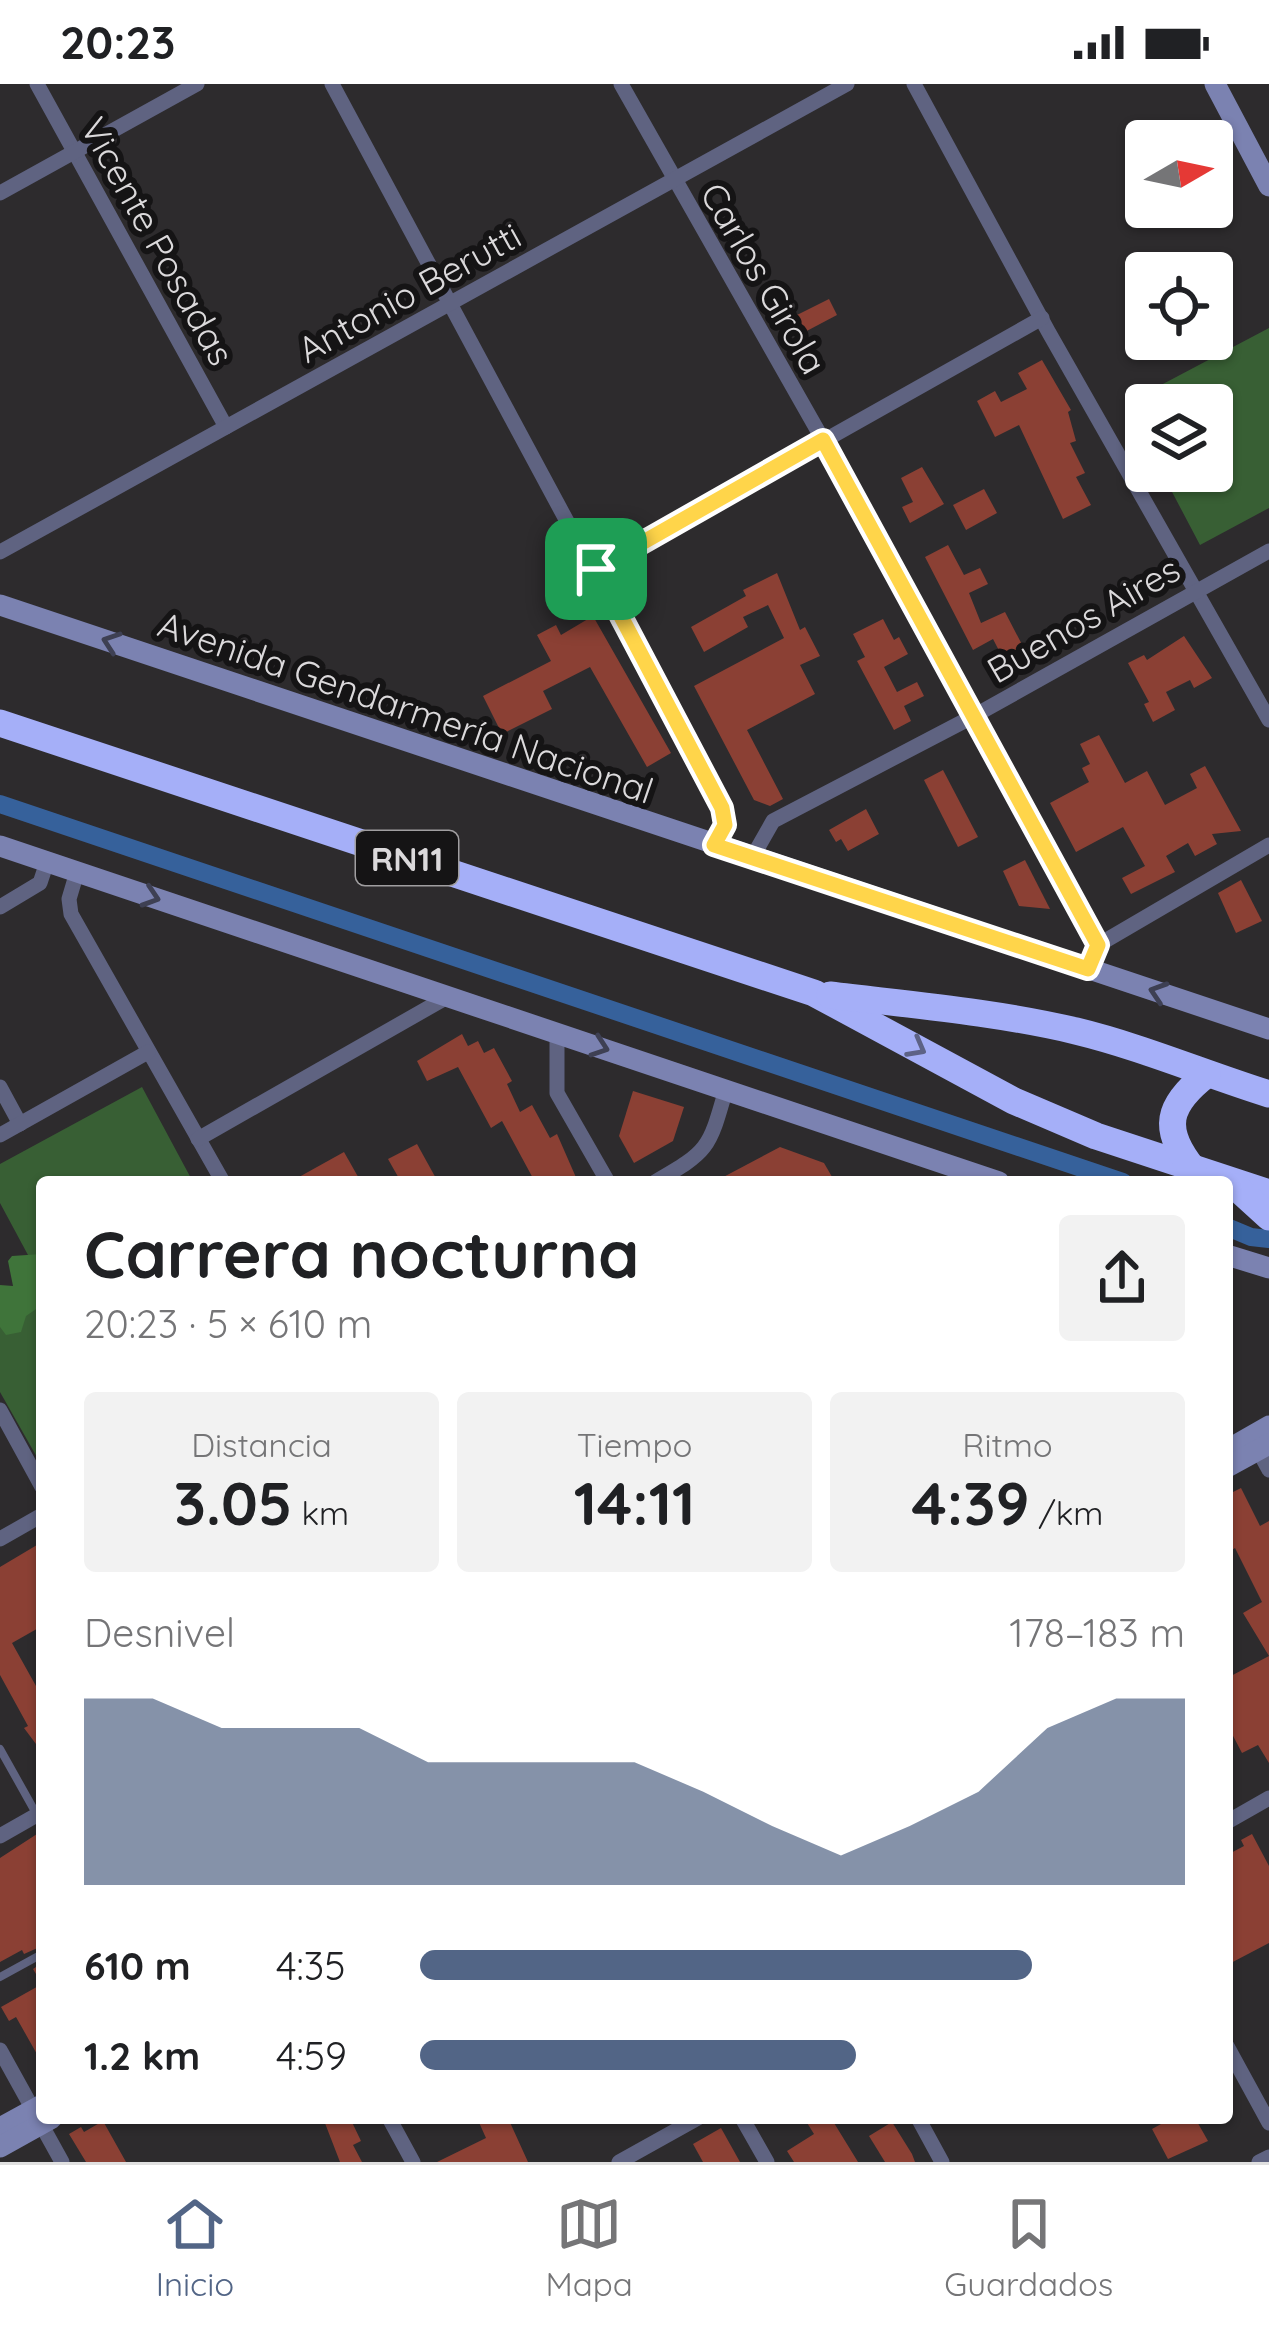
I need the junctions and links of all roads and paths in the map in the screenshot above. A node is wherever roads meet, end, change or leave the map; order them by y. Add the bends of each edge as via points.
1 (37, 84) edge
2 (197, 84) edge
3 (332, 84) edge
4 (621, 84) edge
5 (847, 84) edge
6 (914, 84) edge
7 (1215, 84) edge
8 (74, 152) junction
9 (674, 180) junction
10 (1269, 186) edge
11 (0, 194) edge
12 (451, 303) junction
13 (1042, 318) junction
14 (226, 427) junction
15 (823, 440) junction
16 (1269, 550) edge
17 (0, 552) edge
18 (596, 569) junction
19 (1196, 589) junction
20 (0, 605) edge
21 (972, 717) junction
22 (1269, 720) edge
23 (0, 723) edge
24 (1269, 844) edge
25 (714, 845) junction
26 (0, 846) edge
27 (752, 858) junction
28 (47, 862) junction
29 (77, 872) junction
30 (0, 907) edge
31 (1098, 945) junction
32 (1088, 969) junction
33 (814, 993) junction
34 (448, 996) junction
35 (1269, 1028) edge
36 (557, 1032) junction
37 (148, 1052) junction
38 (1207, 1074) junction
39 (0, 1087) edge
40 (726, 1089) junction
41 (1269, 1094) edge
42 (20, 1124) junction
43 (0, 1135) edge
44 (198, 1139) junction
45 (1193, 1169) junction
46 (220, 1176) edge
47 (605, 1176) edge
48 (665, 1176) edge
49 (981, 1176) edge
50 (1216, 1176) edge
51 (1233, 1181) edge
52 (1233, 1184) edge
53 (1269, 1193) edge
54 (1269, 1217) edge
55 (1233, 1257) edge
56 (1269, 1268) edge
57 (0, 1410) edge
58 (1263, 1445) edge
59 (1233, 1449) edge
60 (35, 1458) edge
61 (1233, 1463) edge
62 (36, 1518) edge
63 (0, 1539) edge
64 (0, 1748) edge
65 (1269, 1798) edge
66 (36, 1808) edge
67 (36, 1815) edge
68 (1233, 1819) edge
69 (0, 1835) edge
70 (36, 1957) edge
71 (0, 1977) edge
72 (0, 2050) edge
73 (1233, 2057) edge
74 (36, 2105) edge
75 (36, 2116) edge
76 (36, 2119) edge
77 (1269, 2122) edge
78 (46, 2124) edge
79 (392, 2124) edge
80 (687, 2124) edge
81 (745, 2124) edge
82 (921, 2124) edge
83 (0, 2128) edge
84 (0, 2147) edge
85 (1269, 2156) edge
86 (62, 2162) edge
87 (413, 2162) edge
88 (619, 2162) edge
89 (766, 2162) edge
90 (943, 2162) edge
91 (1259, 2162) edge

1 - 8 street, Vicente Posadas
2 - 8 street
3 - 12 street
4 - 9 street, Carlos Girola
5 - 9 street, Antonio Berutti
6 - 13 street
7 - 10 main road
8 - 11 street
8 - 14 street, Vicente Posadas
9 - 12 street, Antonio Berutti
9 - 15 street, Carlos Girola
12 - 14 street, Antonio Berutti
12 - 18 street
13 - 15 street
13 - 19 street
14 - 17 street, Antonio Berutti
15 - 18 street
15 - 21 street, Carlos Girola
16 - 19 street, Buenos Aires
18 - 25 street via 722,808 725,825
19 - 21 street, Buenos Aires
19 - 22 street
25 -> 20 main road, Avenida Gendarmería Nacional
21 - 27 street, Buenos Aires via 773,821
21 - 31 street, Carlos Girola
23 - 33 highway, RN11
24 - 31 street
25 - 27 main road, Avenida Gendarmería Nacional
26 - 28 main road
27 - 32 main road, Avenida Gendarmería Nacional
28 - 29 main road
28 - 30 street via 40,883
29 -> 34 main road
29 - 37 street via 70,914
31 - 32 street
35 -> 32 main road, Avenida Gendarmería Nacional
33 - 38 highway, RN11 via 1075,1031
33 -> 45 highway, RN11 via 1014,1101
34 - 36 main road
34 - 44 street
36 -> 40 main road
36 - 47 street via 557,1093
37 - 42 street
37 - 44 street
38 - 41 highway, RN11
38 - 45 highway via 1185,1090 1172,1118 1178,1151
39 - 42 street
40 - 48 street via 711,1143
40 - 49 main road
42 - 43 street
44 - 46 street
45 - 50 highway, RN11
51 - 53 highway, RN11
52 - 54 highway
55 - 56 main road
57 - 60 street
58 - 59 main road
58 - 61 main road
62 - 63 street
64 - 66 lane
65 - 68 street
67 - 69 street
70 - 71 lane
72 - 74 street
73 - 77 street
75 - 83 main road
76 - 84 main road
78 - 86 street
79 - 87 street
80 - 88 street
81 - 89 street
82 - 90 street
85 - 91 street

